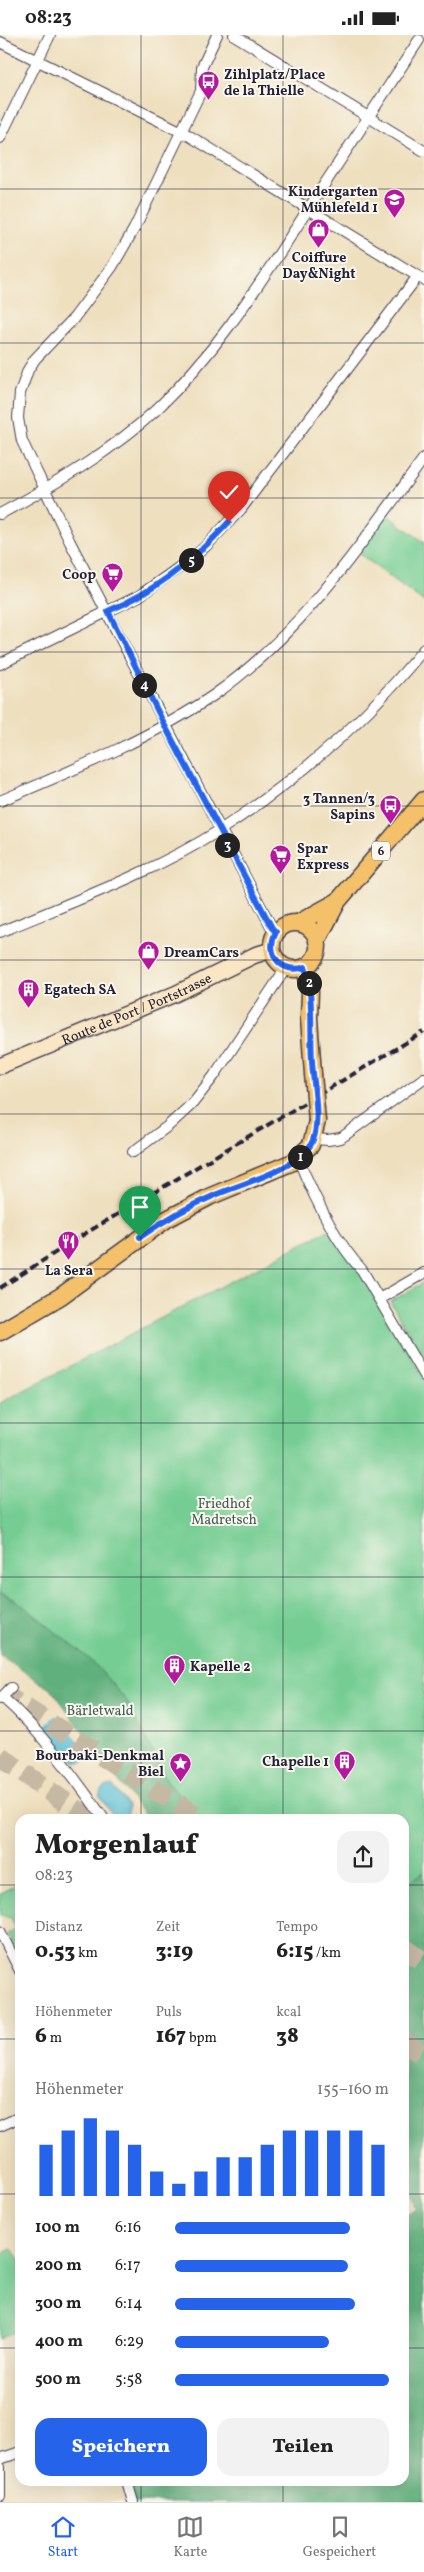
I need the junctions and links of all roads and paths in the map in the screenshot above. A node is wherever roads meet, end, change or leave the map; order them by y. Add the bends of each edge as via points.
1 (50, 35) edge
2 (218, 35) edge
3 (234, 35) edge
4 (418, 39) edge
5 (0, 41) edge
6 (37, 59) junction
7 (369, 117) junction
8 (182, 131) junction
9 (0, 138) edge
10 (424, 151) edge
11 (309, 207) junction
12 (421, 278) edge
13 (424, 458) edge
14 (44, 489) junction
15 (0, 514) edge
16 (108, 611) junction
17 (424, 649) edge
18 (0, 664) edge
19 (165, 726) junction
20 (424, 800) edge
21 (0, 801) edge
22 (219, 830) junction
23 (338, 901) junction
24 (298, 923) junction
25 (0, 932) edge
26 (276, 932) junction
27 (317, 941) junction
28 (272, 950) junction
29 (305, 967) junction
30 (286, 968) junction
31 (0, 1066) edge
32 (424, 1078) edge
33 (314, 1139) junction
34 (133, 1152) dead end
35 (298, 1158) junction
36 (424, 1273) edge
37 (379, 1299) junction
38 (0, 1332) edge
39 (424, 1376) edge
40 (11, 1688) dead end
41 (1, 1698) edge
42 (100, 1814) edge
43 (0, 1931) edge
44 (15, 1961) edge
45 (15, 2119) edge
46 (0, 2126) edge
47 (15, 2454) edge
48 (0, 2459) edge
49 (0, 2467) edge
50 (128, 2486) edge
51 (0, 2496) edge
52 (133, 2502) edge

1 - 6 street
2 - 8 street via 202,67 201,91
3 - 7 street
4 - 7 street
5 - 6 street
6 - 8 street
6 - 9 street
7 - 10 street
7 - 11 street
8 - 11 street
8 - 14 street via 112,267 74,318 35,359 23,381 18,405 19,429
11 - 12 street
11 - 14 street via 245,306 185,381 155,411 106,450
12 - 16 street via 229,522 192,559 139,596
13 - 19 street via 353,554 291,629 222,689
14 - 15 street
14 - 16 street
16 - 18 street
16 - 19 street
17 - 22 street via 351,728 273,792
19 - 21 street
19 - 22 street
20 - 23 main road, 6
22 - 25 street via 160,863
22 - 26 street
23 - 24 main road, 6
23 - 27 main road, 6
24 - 26 main road via 286,925
24 - 27 main road via 311,929
26 - 28 main road
27 - 29 main road via 317,953
28 - 30 main road via 274,958
28 - 31 main road, Route de Port / Portstrasse via 176,994
29 - 30 main road
29 - 33 main road, bridge via 310,992
30 - 34 street via 192,1104
32 - 33 street via 341,1138
33 - 35 main road
35 - 37 street via 332,1227
35 - 38 main road via 167,1219 61,1296
36 - 37 street
37 - 39 street
40 - 41 street
41 - 42 street via 16,1710
43 - 44 street
45 - 46 street
47 - 48 street
49 - 51 street
50 - 52 street

